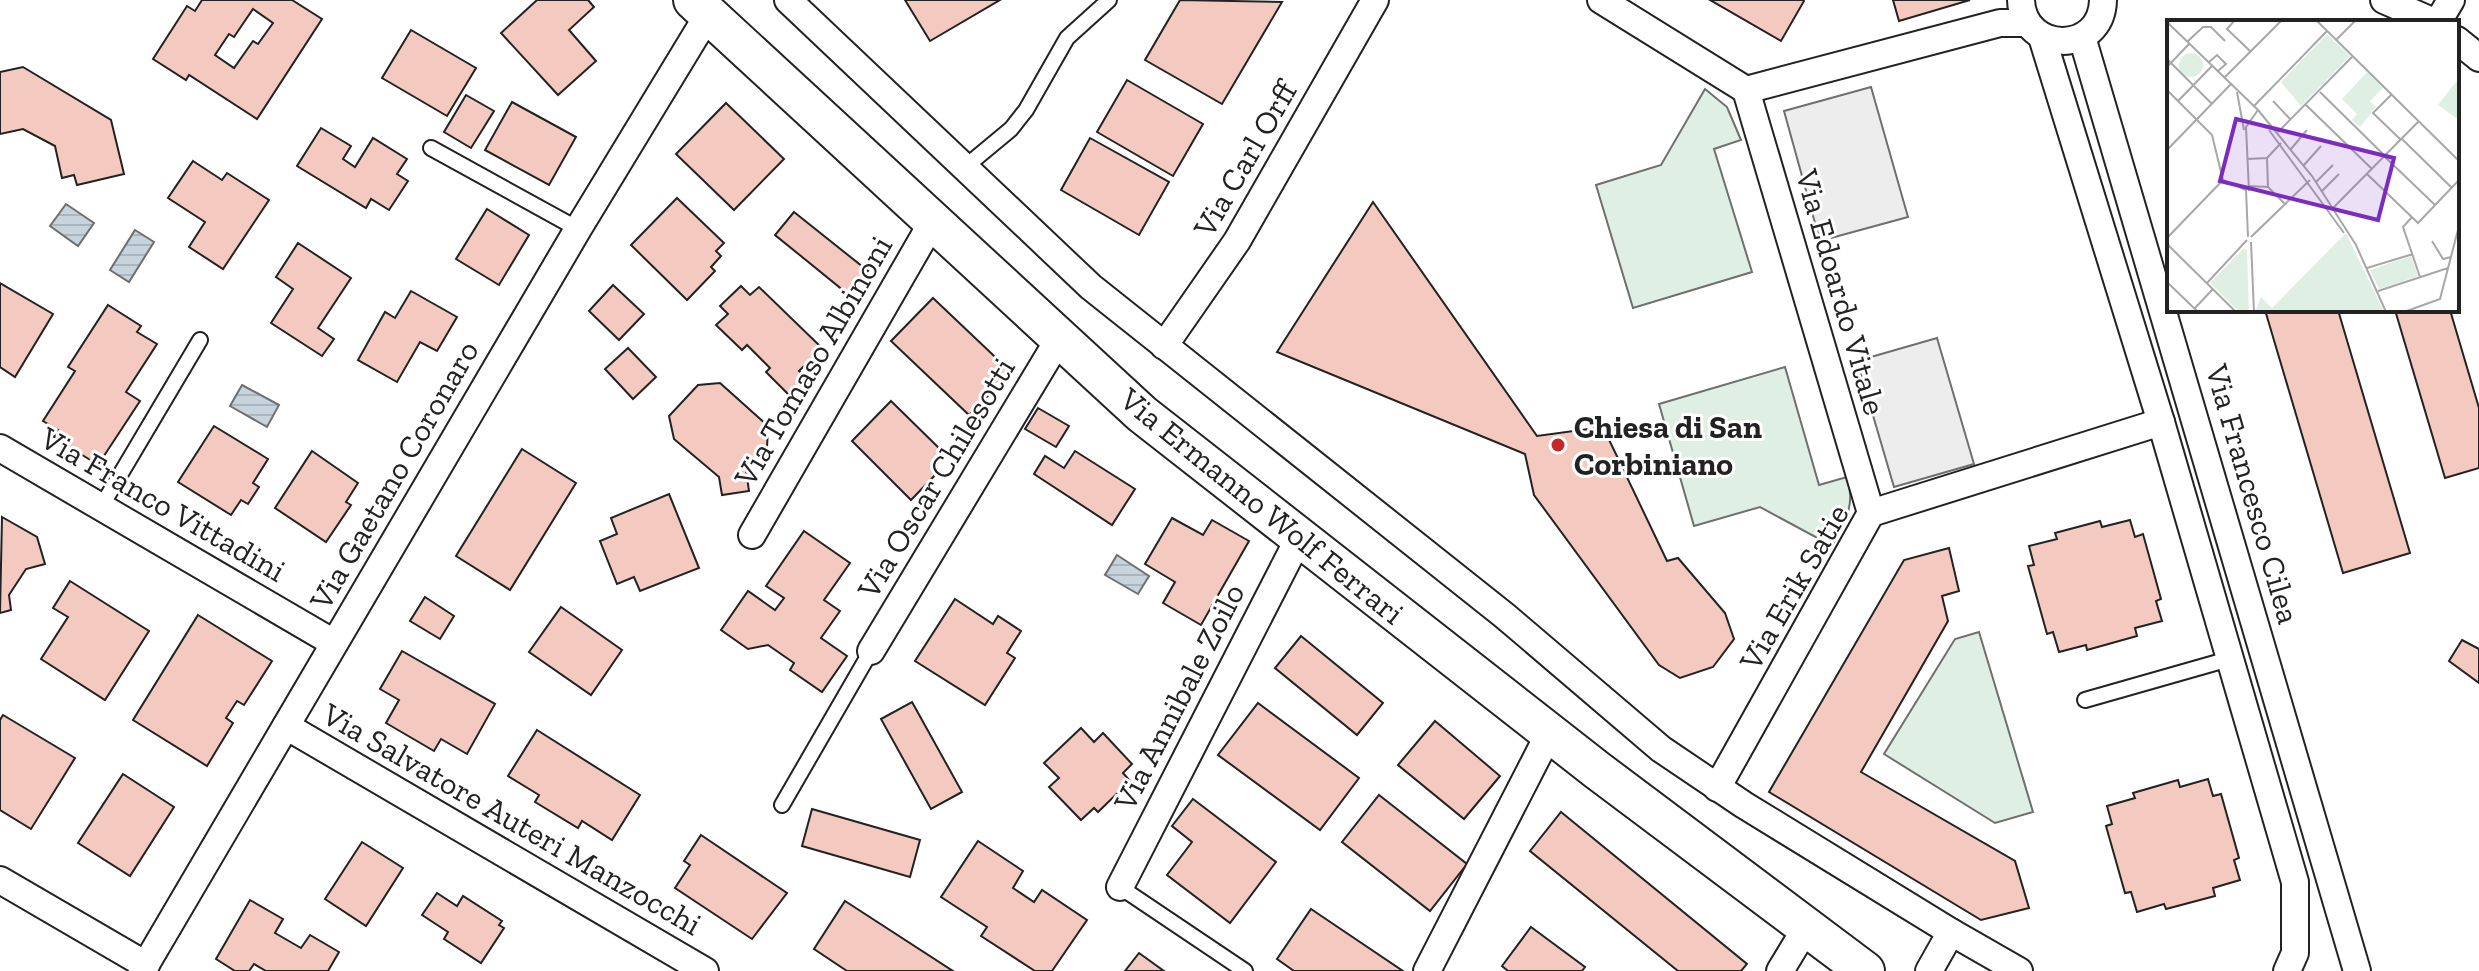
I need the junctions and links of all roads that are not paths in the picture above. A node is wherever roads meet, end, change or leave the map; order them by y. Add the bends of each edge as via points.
1 (788, 0) edge
2 (1109, 0) edge
3 (1375, 0) edge
4 (1601, 0) edge
5 (2384, 0) edge
6 (2451, 0) edge
7 (2106, 2) edge
8 (701, 8) edge
9 (2028, 16) edge
10 (2431, 20) edge
11 (2437, 20) edge
12 (2082, 37) junction
13 (2459, 42) edge
14 (2479, 58) edge
15 (1746, 90) junction
16 (431, 148) dead end
17 (964, 168) junction
18 (933, 221) junction
19 (578, 229) junction
20 (1059, 339) junction
21 (200, 340) dead end
22 (1164, 346) junction
23 (2161, 422) junction
24 (0, 448) edge
25 (101, 507) junction
26 (1871, 513) junction
27 (752, 535) dead end
28 (1299, 538) junction
29 (334, 643) junction
30 (871, 651) joint
31 (2229, 659) junction
32 (2085, 700) dead end
33 (286, 726) junction
34 (1550, 732) junction
35 (1717, 788) junction
36 (782, 805) dead end
37 (0, 880) edge
38 (1120, 887) joint
39 (1806, 928) junction
40 (1951, 932) junction
41 (144, 968) edge
42 (705, 971) edge
43 (1245, 971) edge
44 (1427, 971) edge
45 (1780, 971) edge
46 (1865, 971) edge
47 (1929, 971) edge
48 (2019, 971) edge
49 (2287, 971) edge
50 (2357, 971) edge

1 - 17 street, Via Ermanno Wolf Ferrari
2 - 17 lane via 1067,38 1011,129
3 - 22 street, Via Carl Orff via 1237,241
4 - 15 street
5 - 10 street
6 - 11 street
7 - 12 street via 2093,29
8 - 18 street, Via Ermanno Wolf Ferrari
8 - 19 street, Via Gaetano Coronaro
9 - 12 street via 2055,42
9 - 15 street
9 - 23 street
12 - 50 street, Via Francesco Cilea
13 - 14 street
15 - 26 street, Via Edoardo Vitale
16 - 19 lane
17 - 22 street, Via Ermanno Wolf Ferrari via 1073,271
18 - 20 street, Via Ermanno Wolf Ferrari
18 - 27 street, Via Tomaso Albinoni
19 - 29 street, Via Gaetano Coronaro
20 - 28 street, Via Ermanno Wolf Ferrari via 1142,414
20 - 30 street, Via Oscar Chilesotti
21 - 25 lane
22 - 35 street, Via Ermanno Wolf Ferrari via 1505,616 1661,749
23 - 26 street, Via Erik Satie
23 - 31 street
24 - 25 street, Via Franco Vittadini
25 - 29 street, Via Franco Vittadini
26 - 35 street, Via Erik Satie
28 - 34 street, Via Ermanno Wolf Ferrari
28 - 38 street, Via Annibale Zoilo
29 - 33 street, Via Gaetano Coronaro
30 - 36 lane
31 - 32 lane
31 - 49 street via 2295,882 2295,953
33 - 41 street, Via Gaetano Coronaro
33 - 42 street, Via Salvatore Auteri Manzocchi
34 - 39 street, Via Ermanno Wolf Ferrari
34 - 44 street
35 - 40 street, Via Ermanno Wolf Ferrari
37 - 41 street
38 - 43 lane
39 - 45 street
39 - 46 street, Via Ermanno Wolf Ferrari
40 - 47 street
40 - 48 street, Via Ermanno Wolf Ferrari

